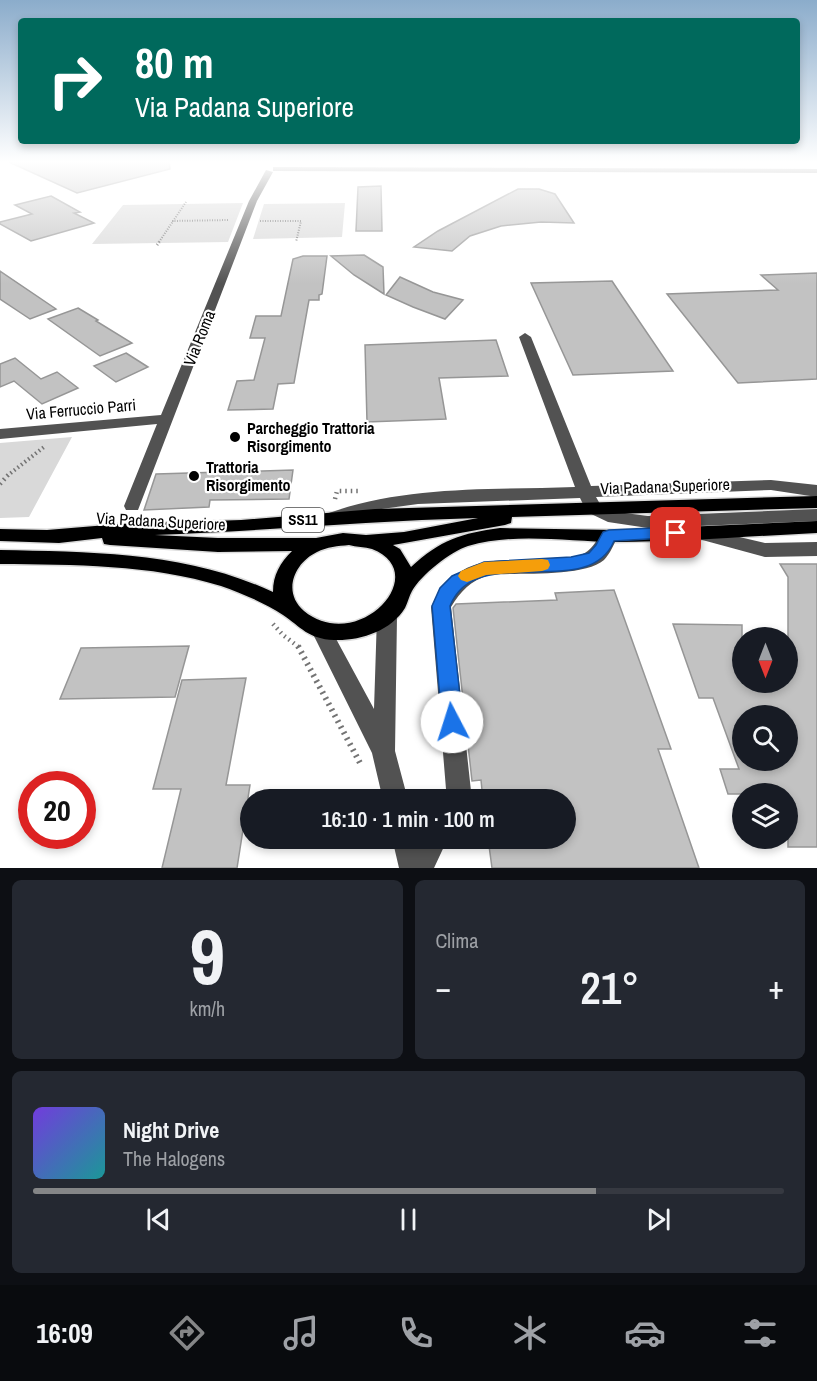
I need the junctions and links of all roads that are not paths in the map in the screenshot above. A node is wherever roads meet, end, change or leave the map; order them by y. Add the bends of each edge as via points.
1 (252, 203) edge
2 (525, 337) dead end
3 (166, 419) junction
4 (0, 434) edge
5 (817, 491) edge
6 (584, 492) junction
7 (817, 502) edge
8 (132, 506) dead end
9 (593, 508) junction
10 (558, 509) junction
11 (817, 515) edge
12 (335, 517) junction
13 (817, 527) edge
14 (695, 532) junction
15 (0, 535) edge
16 (49, 536) junction
17 (609, 536) junction
18 (369, 541) junction
19 (320, 543) junction
20 (817, 549) edge
21 (0, 557) edge
22 (405, 585) junction
23 (289, 609) junction
24 (387, 616) junction
25 (321, 630) junction
26 (383, 750) junction
27 (393, 789) edge
28 (459, 789) edge
29 (408, 849) edge
30 (430, 849) edge
31 (413, 868) edge
32 (420, 868) edge

1 - 3 street, Via Roma
2 - 6 street
3 - 4 street, Via Ferruccio Parri
3 - 8 street, Via Roma
5 - 6 street via 771,485
6 - 9 street
6 - 12 street via 418,498 365,506
7 - 9 main road, Via Padana Superiore / SS11
9 - 10 main road, SS11
9 - 11 street, Via Padana Superiore via 614,518 638,522
10 - 12 main road, SS11
10 - 18 main road, Via Padana Superiore / SS11
12 - 16 main road, SS11
13 - 14 main road
14 - 17 main road
14 - 20 street via 765,550
15 - 16 main road, Via Padana Superiore / SS11
16 - 19 main road, Via Padana Superiore / SS11 via 234,545
17 - 22 main road via 546,533 473,538 444,550
17 - 28 street via 594,558 484,568 458,581 447,593 441,606
18 - 19 main road, Via Padana Superiore / SS11
18 - 22 main road, Via Padana Superiore / SS11 via 396,557 404,571
19 - 23 main road, Via Padana Superiore / SS11 via 299,554 288,569 282,585
21 - 23 main road via 114,561 188,570 230,582
22 - 24 main road via 400,602
23 - 25 main road via 303,622
24 - 25 main road via 356,630
24 - 26 street
25 - 26 street
26 - 27 street
29 - 31 street
30 - 32 street

